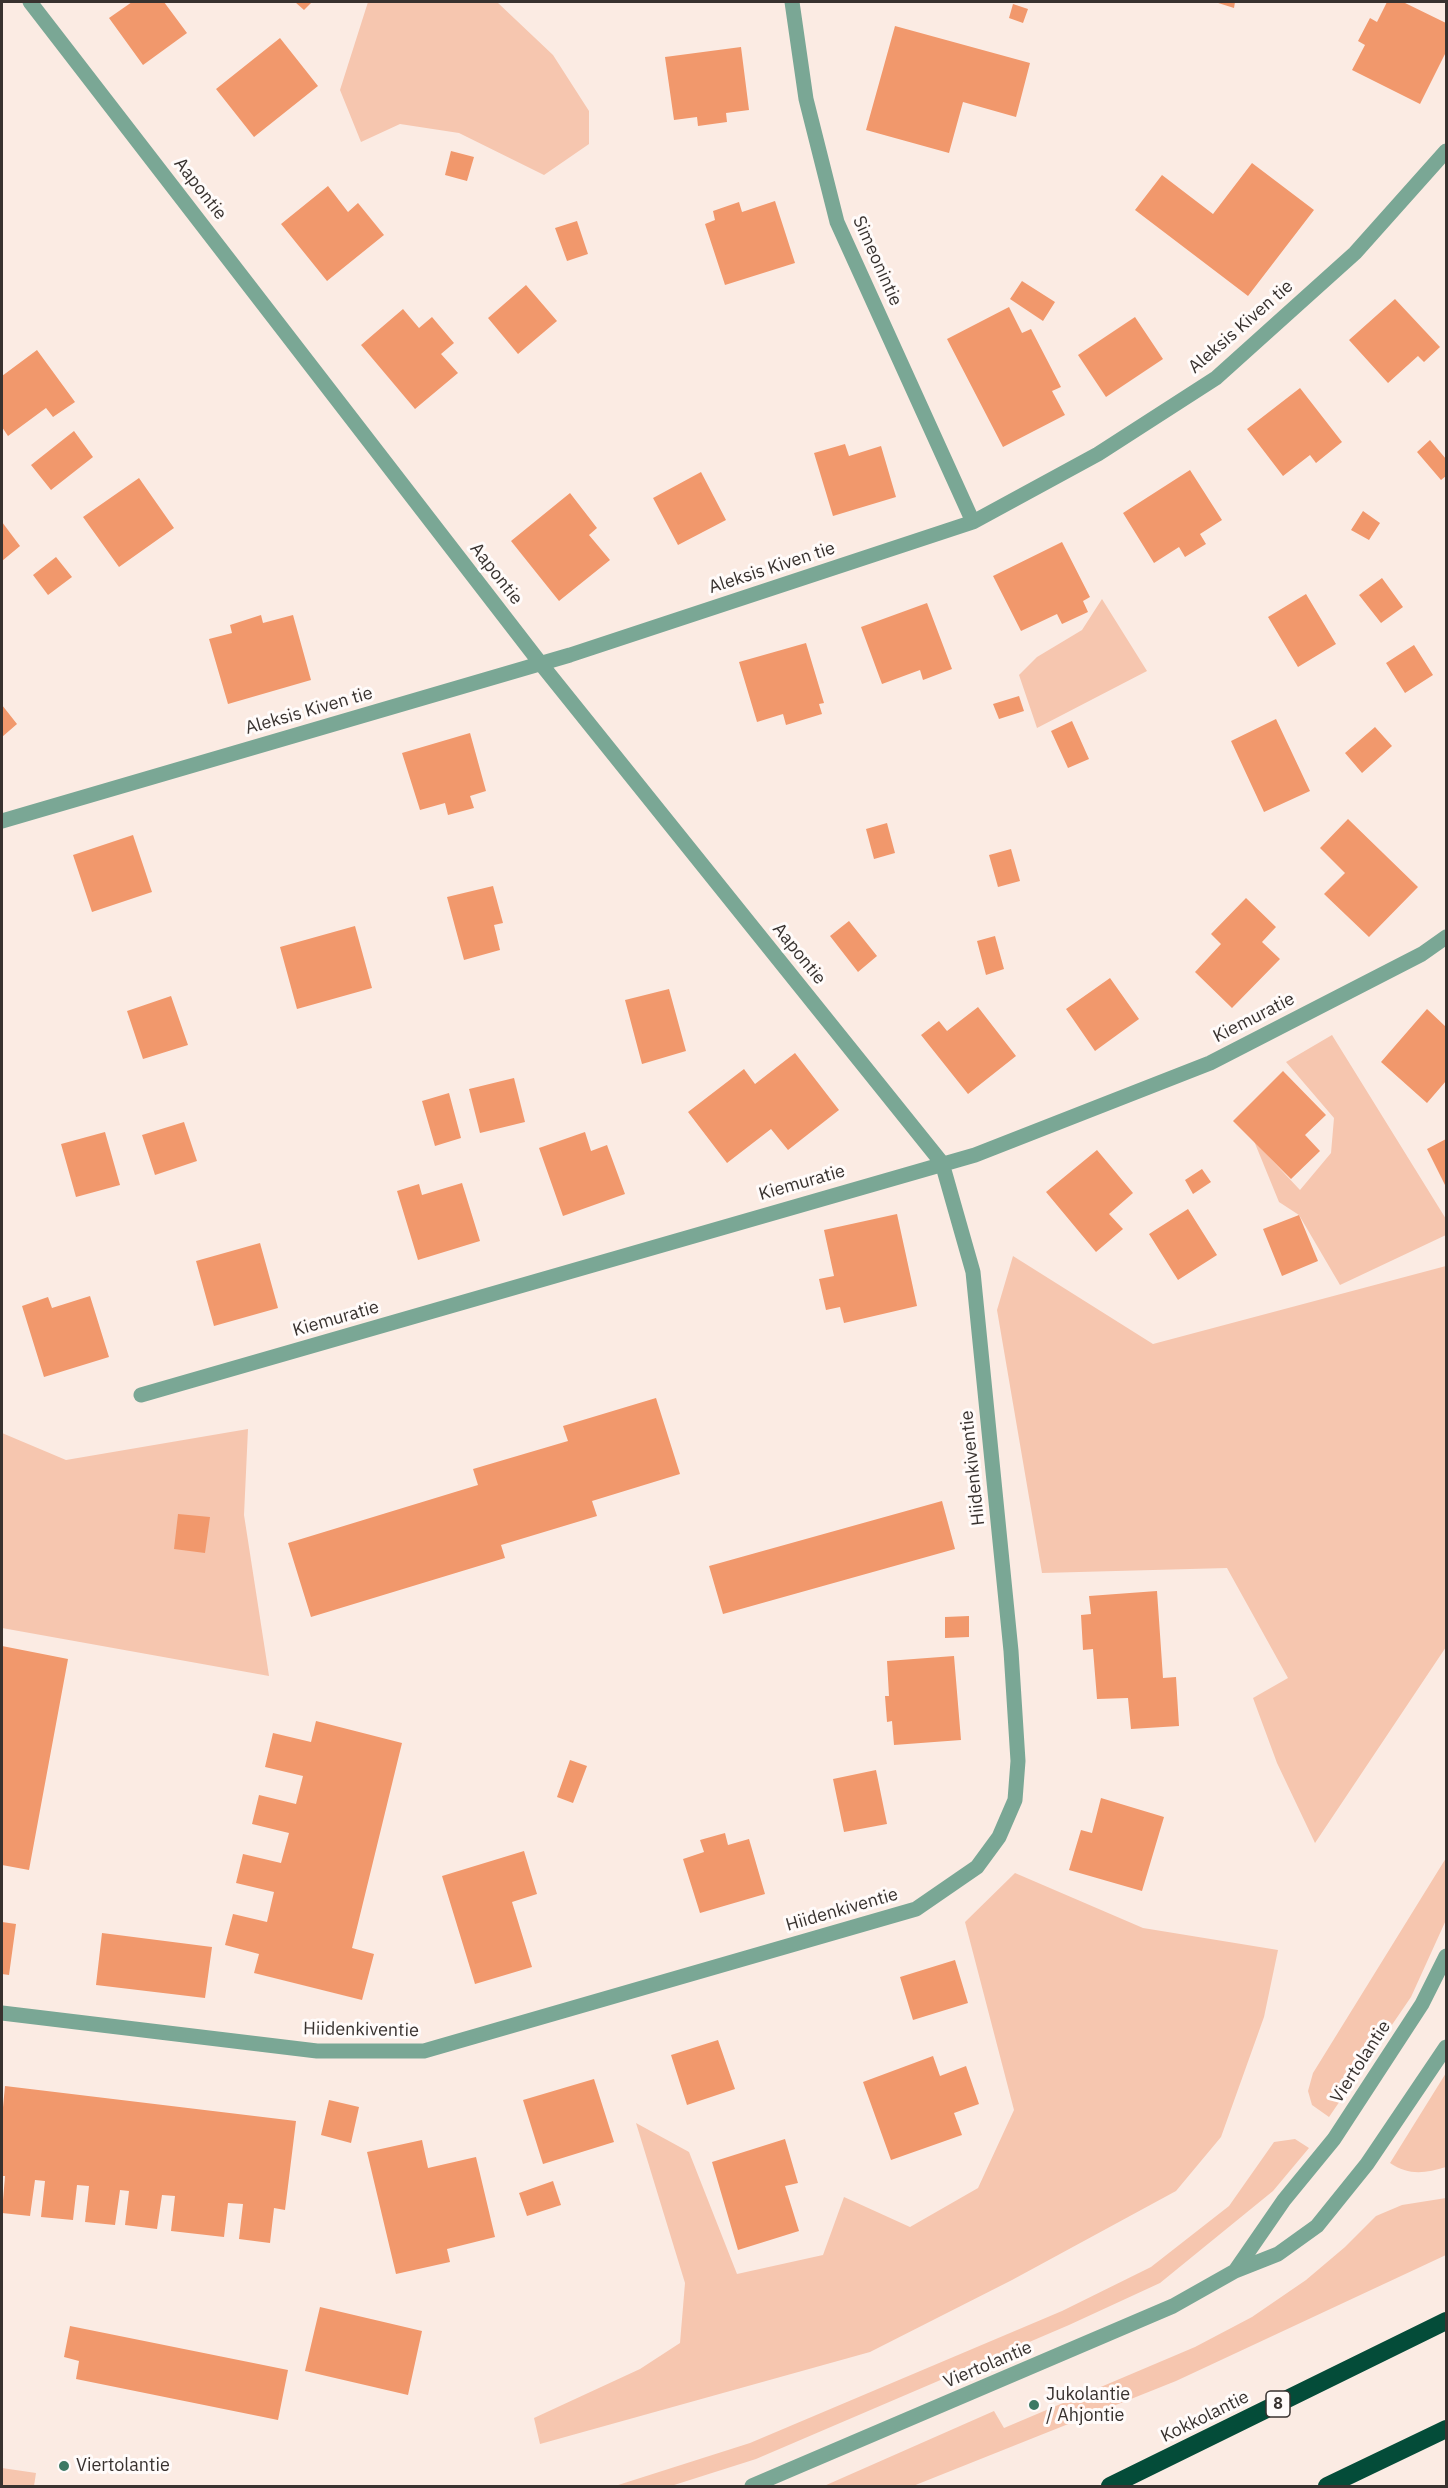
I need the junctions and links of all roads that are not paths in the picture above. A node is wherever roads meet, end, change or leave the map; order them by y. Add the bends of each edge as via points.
1 (30, 2) edge
2 (792, 2) edge
3 (1446, 151) edge
4 (973, 522) junction
5 (541, 664) junction
6 (2, 821) edge
7 (1446, 937) edge
8 (942, 1163) junction
9 (141, 1395) dead end
10 (1446, 1956) edge
11 (2, 2013) edge
12 (1446, 2047) edge
13 (1235, 2271) junction
14 (1446, 2321) edge
15 (1446, 2429) edge
16 (752, 2487) edge
17 (1110, 2487) edge
18 (1327, 2487) edge

1 - 5 street, Aapontie
2 - 4 street, Simeonintie via 806,99 837,222
3 - 4 street, Aleksis Kiven tie via 1356,253 1216,378 1098,454
4 - 5 street, Aleksis Kiven tie
5 - 6 street, Aleksis Kiven tie
5 - 8 street, Aapontie
7 - 8 street, Kiemuratie via 1422,954 1210,1062 975,1155
8 - 9 street, Kiemuratie
8 - 11 street, Hiidenkiventie via 973,1272 1011,1651 1018,1761 1015,1800 999,1837 977,1867 916,1909 424,2051 317,2051
10 - 13 street, Viertolantie via 1422,2004 1334,2139 1278,2208
12 - 13 street, Viertolantie via 1367,2164 1317,2226 1278,2254
13 - 16 street, Viertolantie via 1173,2306
14 - 17 highway, Kokkolantie / 8
15 - 18 highway

